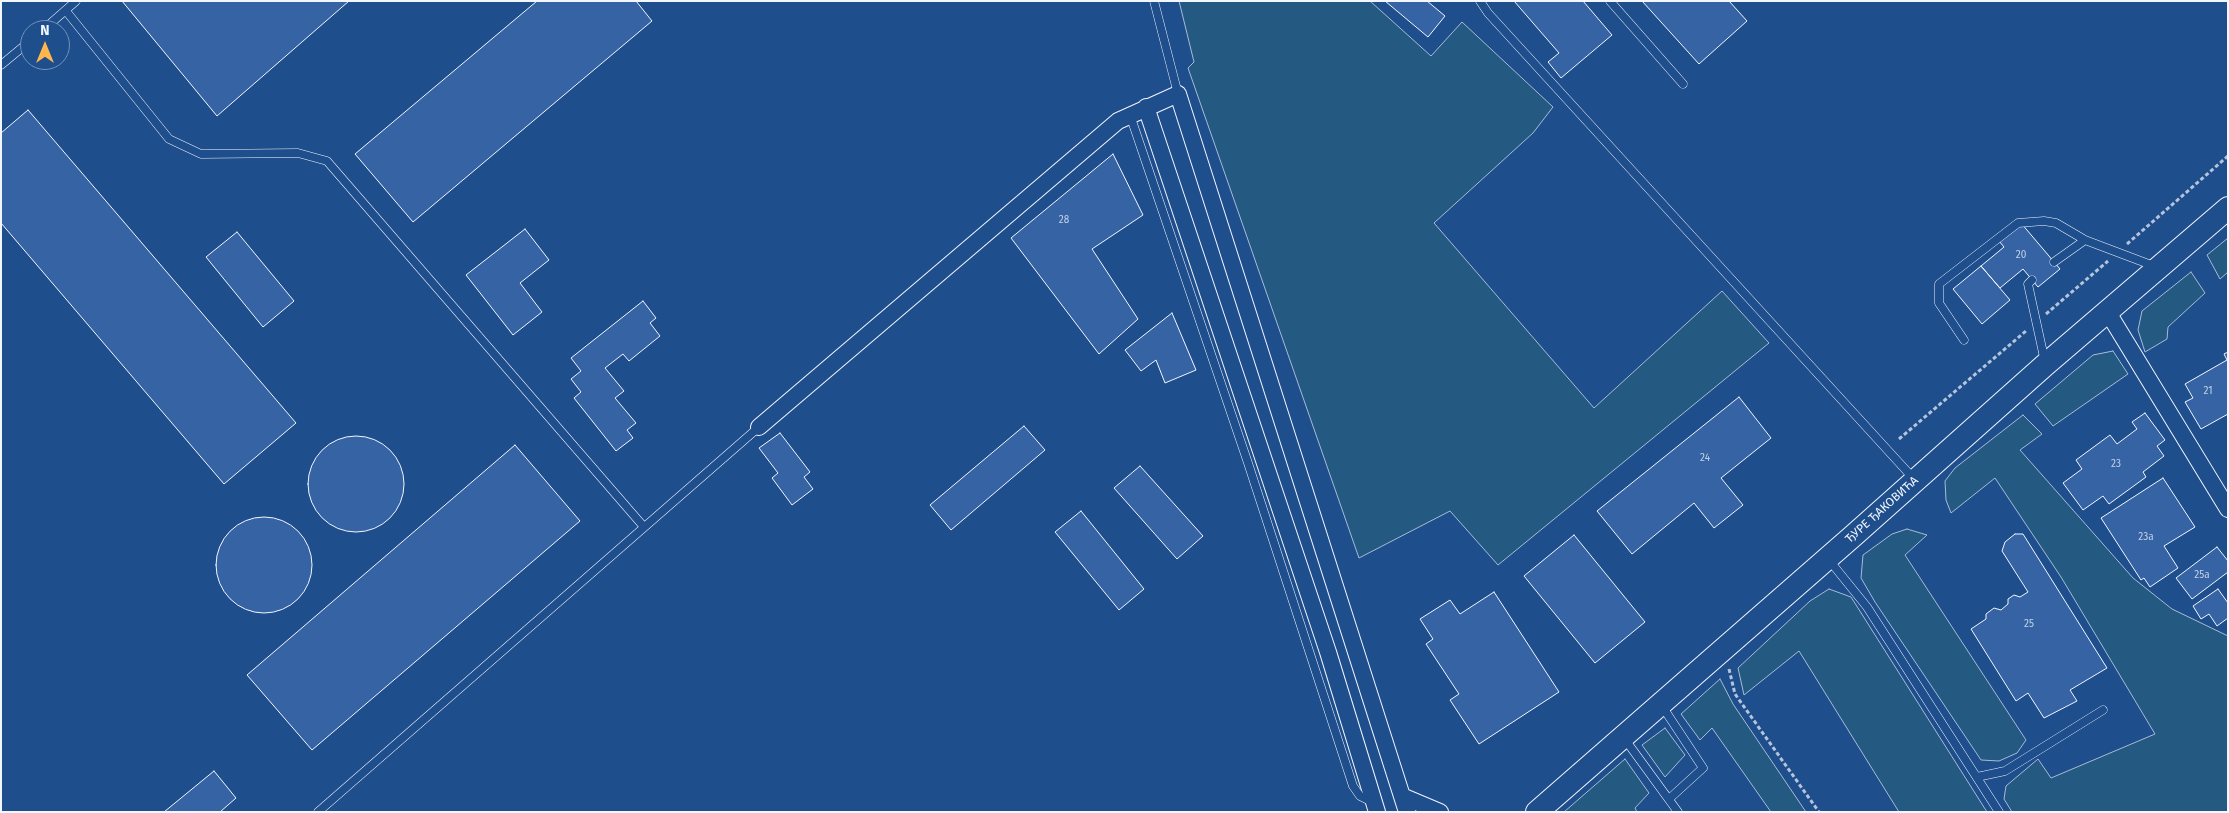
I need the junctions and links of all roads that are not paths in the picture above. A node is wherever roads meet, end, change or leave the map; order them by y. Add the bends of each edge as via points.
1 (76, 1) edge
2 (1154, 1) edge
3 (1480, 1) edge
4 (1610, 1) edge
5 (66, 11) junction
6 (55, 20) edge
7 (20, 49) edge
8 (1, 65) edge
9 (1683, 84) dead end
10 (1178, 94) junction
11 (1146, 107) junction
12 (1130, 115) junction
13 (2228, 208) edge
14 (2086, 240) junction
15 (2054, 262) dead end
16 (2159, 268) junction
17 (2032, 280) dead end
18 (2107, 311) junction
19 (1964, 340) dead end
20 (2045, 365) junction
21 (759, 427) joint
22 (1916, 480) junction
23 (2228, 509) edge
24 (644, 527) junction
25 (1828, 558) junction
26 (1661, 704) junction
27 (2103, 710) dead end
28 (1623, 737) junction
29 (1977, 777) junction
30 (1402, 796) junction
31 (1669, 799) junction
32 (1375, 808) edge
33 (318, 812) edge
34 (1408, 812) edge
35 (1440, 812) edge
36 (1537, 812) edge
37 (1678, 812) edge
38 (1999, 812) edge

1 - 5 lane
2 - 10 lane
3 - 22 lane
4 - 9 lane
5 - 6 lane
5 - 24 lane via 169,139 200,154 298,152 327,161
7 - 8 lane
10 - 11 street
10 - 30 street
11 - 12 street
11 - 32 street via 1328,652
12 - 21 street via 1118,121
12 - 32 lane via 1353,786
13 - 16 street, ЂУРЕ ЂАКОВИЋА
14 - 15 lane
14 - 16 lane
14 - 19 lane via 2050,222 2019,222 1941,281 1939,303
16 - 18 street, ЂУРЕ ЂАКОВИЋА
17 - 20 lane via 2028,284
18 - 20 street, ЂУРЕ ЂАКОВИЋА
18 - 23 street
20 - 22 street, ЂУРЕ ЂАКОВИЋА
21 - 24 lane
22 - 25 street, ЂУРЕ ЂАКОВИЋА
24 - 33 lane
25 - 26 street, ЂУРЕ ЂАКОВИЋА
25 - 29 lane via 1867,607
26 - 28 street, ЂУРЕ ЂАКОВИЋА
26 - 31 lane via 1703,768
27 - 29 lane via 2006,771
28 - 31 lane
28 - 36 street, ЂУРЕ ЂАКОВИЋА
29 - 38 lane
30 - 34 street
30 - 35 street
31 - 37 lane

